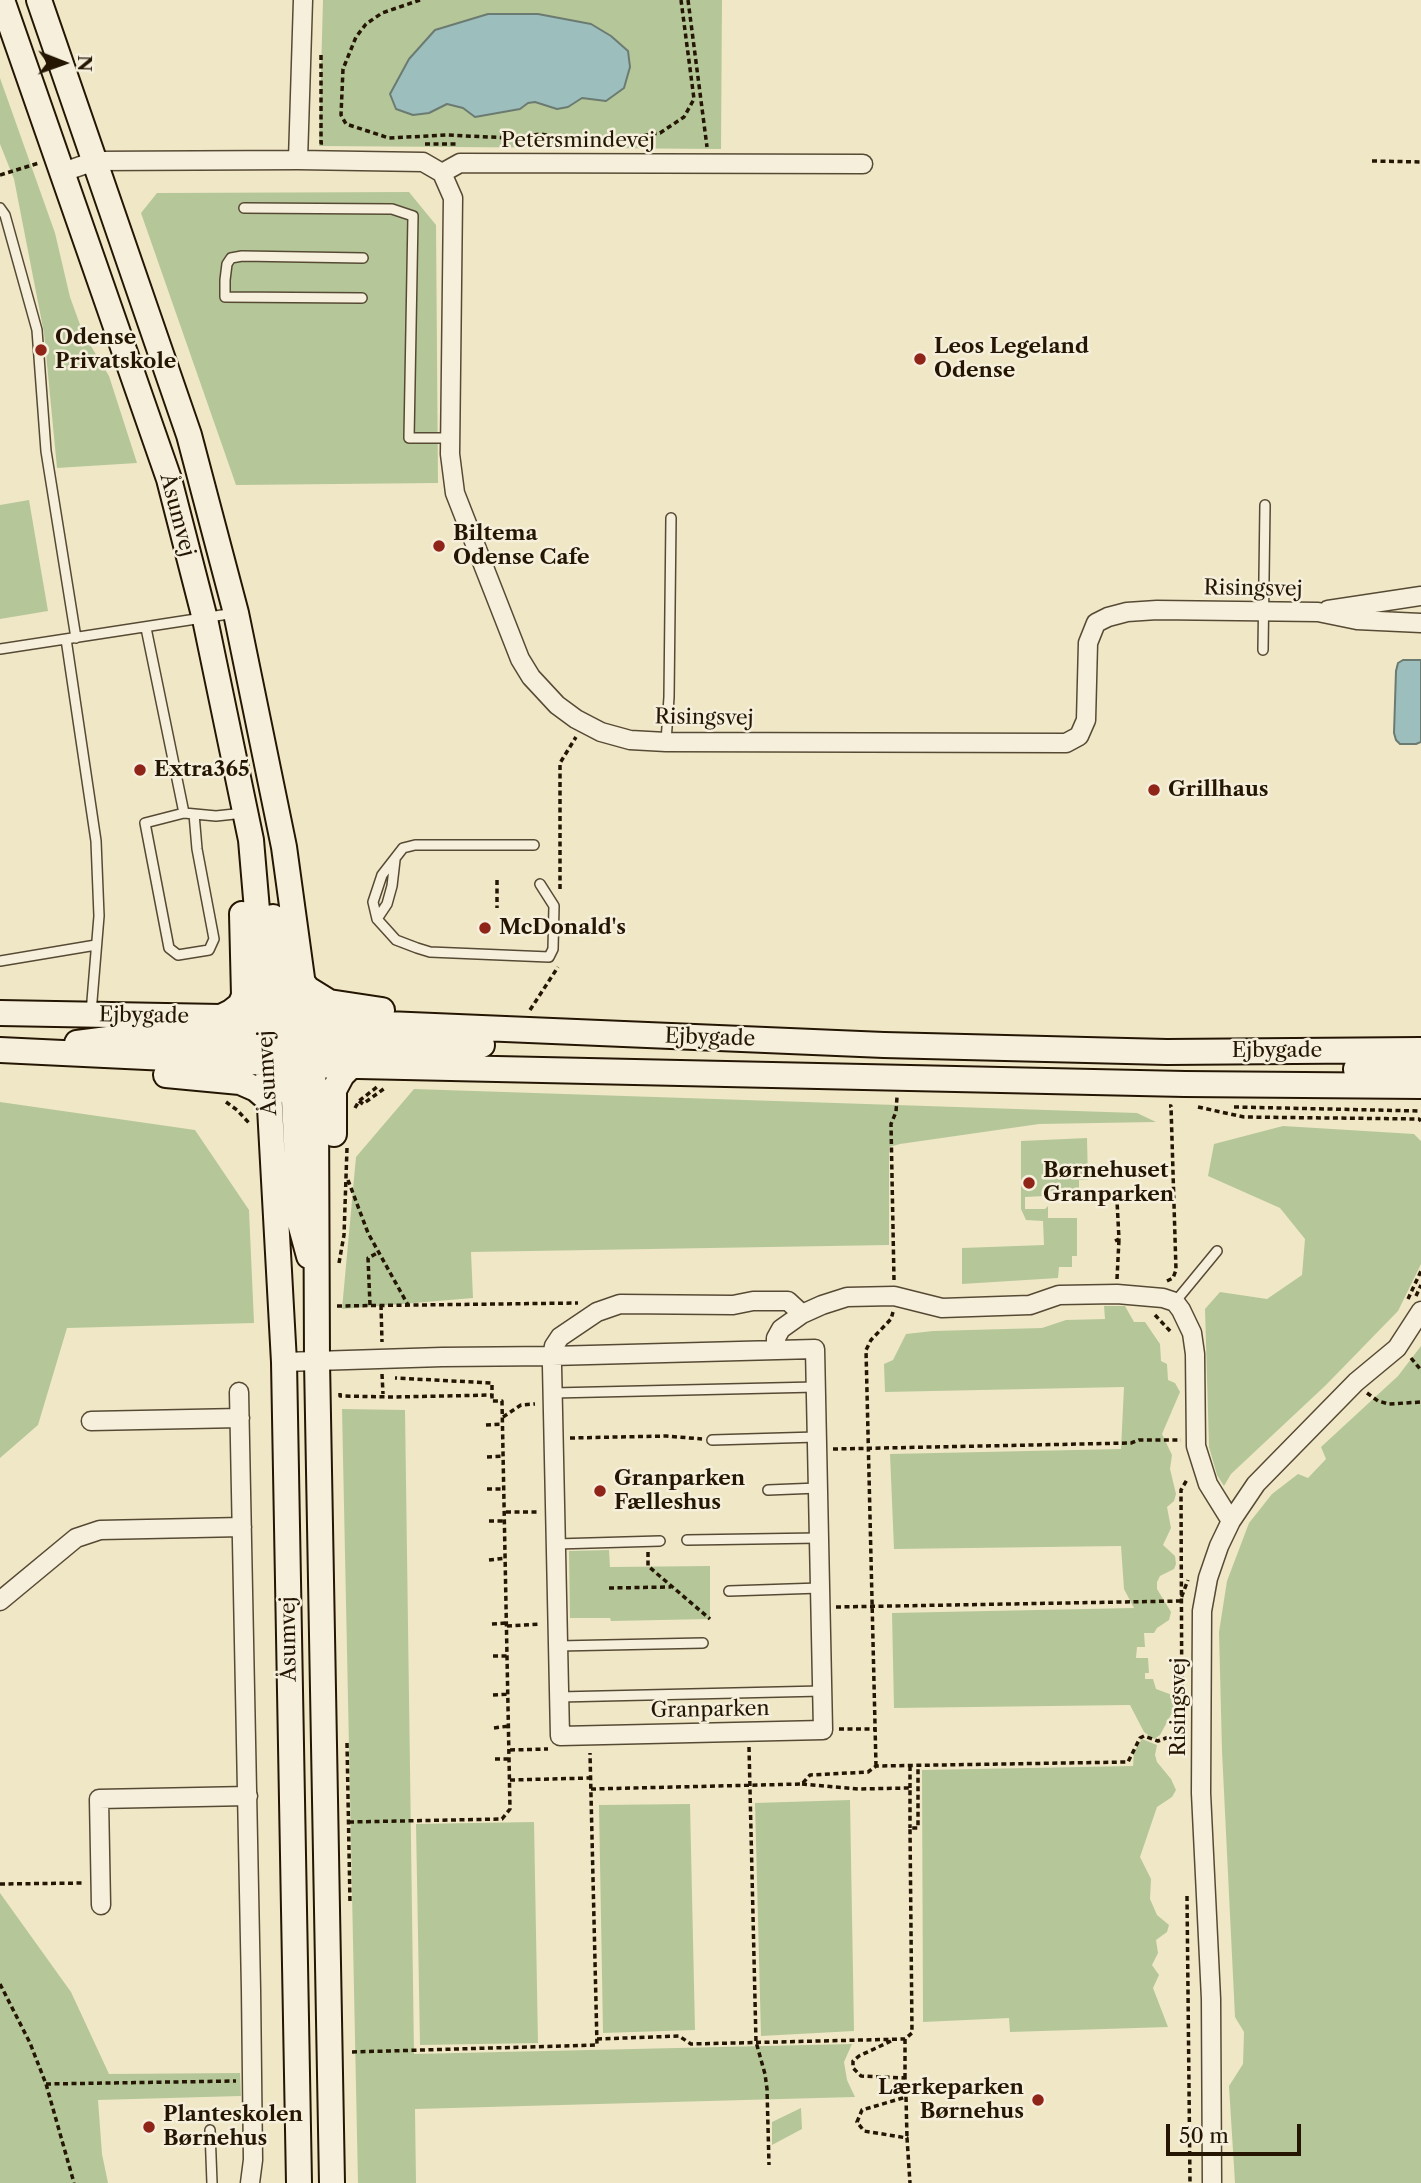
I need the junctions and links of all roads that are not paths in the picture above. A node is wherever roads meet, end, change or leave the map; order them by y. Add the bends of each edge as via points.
1 (2, 0) edge
2 (38, 0) edge
3 (303, 0) edge
4 (298, 160) junction
5 (95, 161) junction
6 (863, 164) dead end
7 (63, 172) junction
8 (442, 173) junction
9 (0, 208) edge
10 (244, 208) dead end
11 (363, 258) dead end
12 (362, 298) dead end
13 (450, 438) junction
14 (1265, 505) dead end
15 (671, 518) dead end
16 (1421, 596) edge
17 (1263, 611) junction
18 (1318, 612) junction
19 (236, 613) junction
20 (205, 619) junction
21 (1421, 623) edge
22 (146, 628) junction
23 (76, 638) junction
24 (66, 639) junction
25 (0, 649) edge
26 (1263, 650) dead end
27 (666, 742) junction
28 (246, 813) junction
29 (189, 814) junction
30 (251, 840) junction
31 (534, 845) dead end
32 (540, 884) dead end
33 (96, 945) junction
34 (0, 961) edge
35 (301, 980) junction
36 (0, 1013) edge
37 (90, 1015) junction
38 (221, 1017) junction
39 (454, 1028) junction
40 (630, 1035) junction
41 (289, 1042) junction
42 (3, 1050) edge
43 (1421, 1050) edge
44 (352, 1065) junction
45 (1421, 1068) edge
46 (1223, 1084) junction
47 (1421, 1086) edge
48 (270, 1101) junction
49 (1217, 1251) dead end
50 (316, 1284) junction
51 (1175, 1301) junction
52 (1415, 1309) edge
53 (802, 1314) junction
54 (776, 1350) junction
55 (552, 1356) junction
56 (328, 1361) junction
57 (284, 1362) junction
58 (816, 1388) junction
59 (239, 1392) dead end
60 (553, 1393) junction
61 (240, 1418) junction
62 (91, 1421) dead end
63 (817, 1437) junction
64 (712, 1440) road end
65 (818, 1488) junction
66 (768, 1490) dead end
67 (1231, 1521) junction
68 (242, 1527) junction
69 (819, 1538) junction
70 (687, 1540) dead end
71 (660, 1541) dead end
72 (556, 1544) junction
73 (820, 1588) junction
74 (729, 1591) dead end
75 (0, 1601) edge
76 (703, 1643) dead end
77 (558, 1646) junction
78 (822, 1691) junction
79 (559, 1697) junction
80 (248, 1797) junction
81 (101, 1905) dead end
82 (209, 2130) dead end
83 (212, 2183) edge
84 (250, 2183) edge
85 (299, 2183) edge
86 (331, 2183) edge
87 (1212, 2183) edge

1 - 7 street, Åsumvej
2 - 5 street, Åsumvej
3 - 4 street
4 - 5 street
4 - 8 street via 423,162
5 - 7 street
5 - 19 street, Åsumvej via 189,435
6 - 8 street, Petersmindevej via 708,155 460,163
7 - 20 street, Åsumvej via 169,479
8 - 13 street, Risingsvej via 453,198
9 - 23 lane via 37,330 46,451
10 - 13 lane via 392,209 413,215 409,438
11 - 12 lane via 242,256 231,258 225,280 225,297
13 - 27 street, Risingsvej via 454,493 520,659 544,693 571,716 601,732
14 - 17 lane
15 - 27 lane
16 - 18 street, Risingsvej
17 - 18 street, Risingsvej
17 - 26 lane
17 - 27 street, Risingsvej via 1127,612 1097,623 1088,643 1086,720 1079,736 1066,743
18 - 21 street, Risingsvej via 1357,620
19 - 20 lane
19 - 35 street, Åsumvej via 284,847
20 - 22 lane
20 - 28 street, Åsumvej
22 - 23 lane
22 - 29 lane
23 - 24 lane
24 - 25 lane
24 - 33 lane via 96,841
28 - 29 lane
28 - 30 street, Åsumvej
29 - 29 lane via 145,823 169,948 178,955 209,950 214,939
30 - 38 street via 240,872 244,996
30 - 41 street, Åsumvej
31 - 32 lane via 403,848 382,875 373,902 377,919 396,940 430,952 549,957 554,906
33 - 34 lane
33 - 37 lane
35 - 39 street via 329,1002 394,1011
35 - 41 street, Åsumvej
36 - 37 street, Ejbygade
37 - 38 street, Ejbygade
38 - 41 street, Ejbygade
39 - 40 street, Ejbygade
39 - 41 street, Ejbygade
40 - 41 street via 519,1045
40 - 43 street, Ejbygade via 1167,1052
41 - 42 street, Ejbygade
41 - 44 street, Ejbygade
41 - 48 street, Åsumvej
41 - 50 street via 300,1223
42 - 48 street via 117,1071 240,1082
44 - 46 street, Ejbygade
44 - 50 street via 334,1090 332,1196
45 - 46 street via 1313,1070
46 - 47 street, Ejbygade
48 - 57 street, Åsumvej
49 - 51 lane
50 - 56 street, Åsumvej
51 - 53 street via 1117,1294 1059,1295 1030,1306 942,1308 894,1296 847,1297
51 - 67 street via 1192,1333 1196,1446 1208,1484
52 - 67 street, Risingsvej via 1397,1348 1356,1382 1265,1476
53 - 54 street via 781,1329
53 - 55 street via 788,1301 620,1304 597,1312 560,1337
54 - 55 street, Granparken
54 - 58 street, Granparken via 815,1349
55 - 56 street, Granparken
55 - 60 street
56 - 57 street, Granparken
56 - 86 street, Åsumvej
57 - 85 street, Åsumvej
58 - 60 lane
58 - 63 street, Granparken
59 - 61 street
60 - 72 street
61 - 62 street
61 - 68 street
63 - 64 lane
63 - 65 street, Granparken
65 - 66 lane
65 - 69 street, Granparken
67 - 87 street, Risingsvej via 1208,1578 1202,1611 1201,1793 1211,2000
68 - 75 street via 100,1530 76,1538
68 - 80 street
69 - 70 lane
69 - 73 street, Granparken
71 - 72 lane
72 - 77 street
73 - 74 lane
73 - 78 street, Granparken
76 - 77 lane
77 - 79 street
78 - 79 lane
78 - 79 street, Granparken via 822,1730 560,1735
80 - 81 street via 100,1799
80 - 84 street
82 - 83 lane

